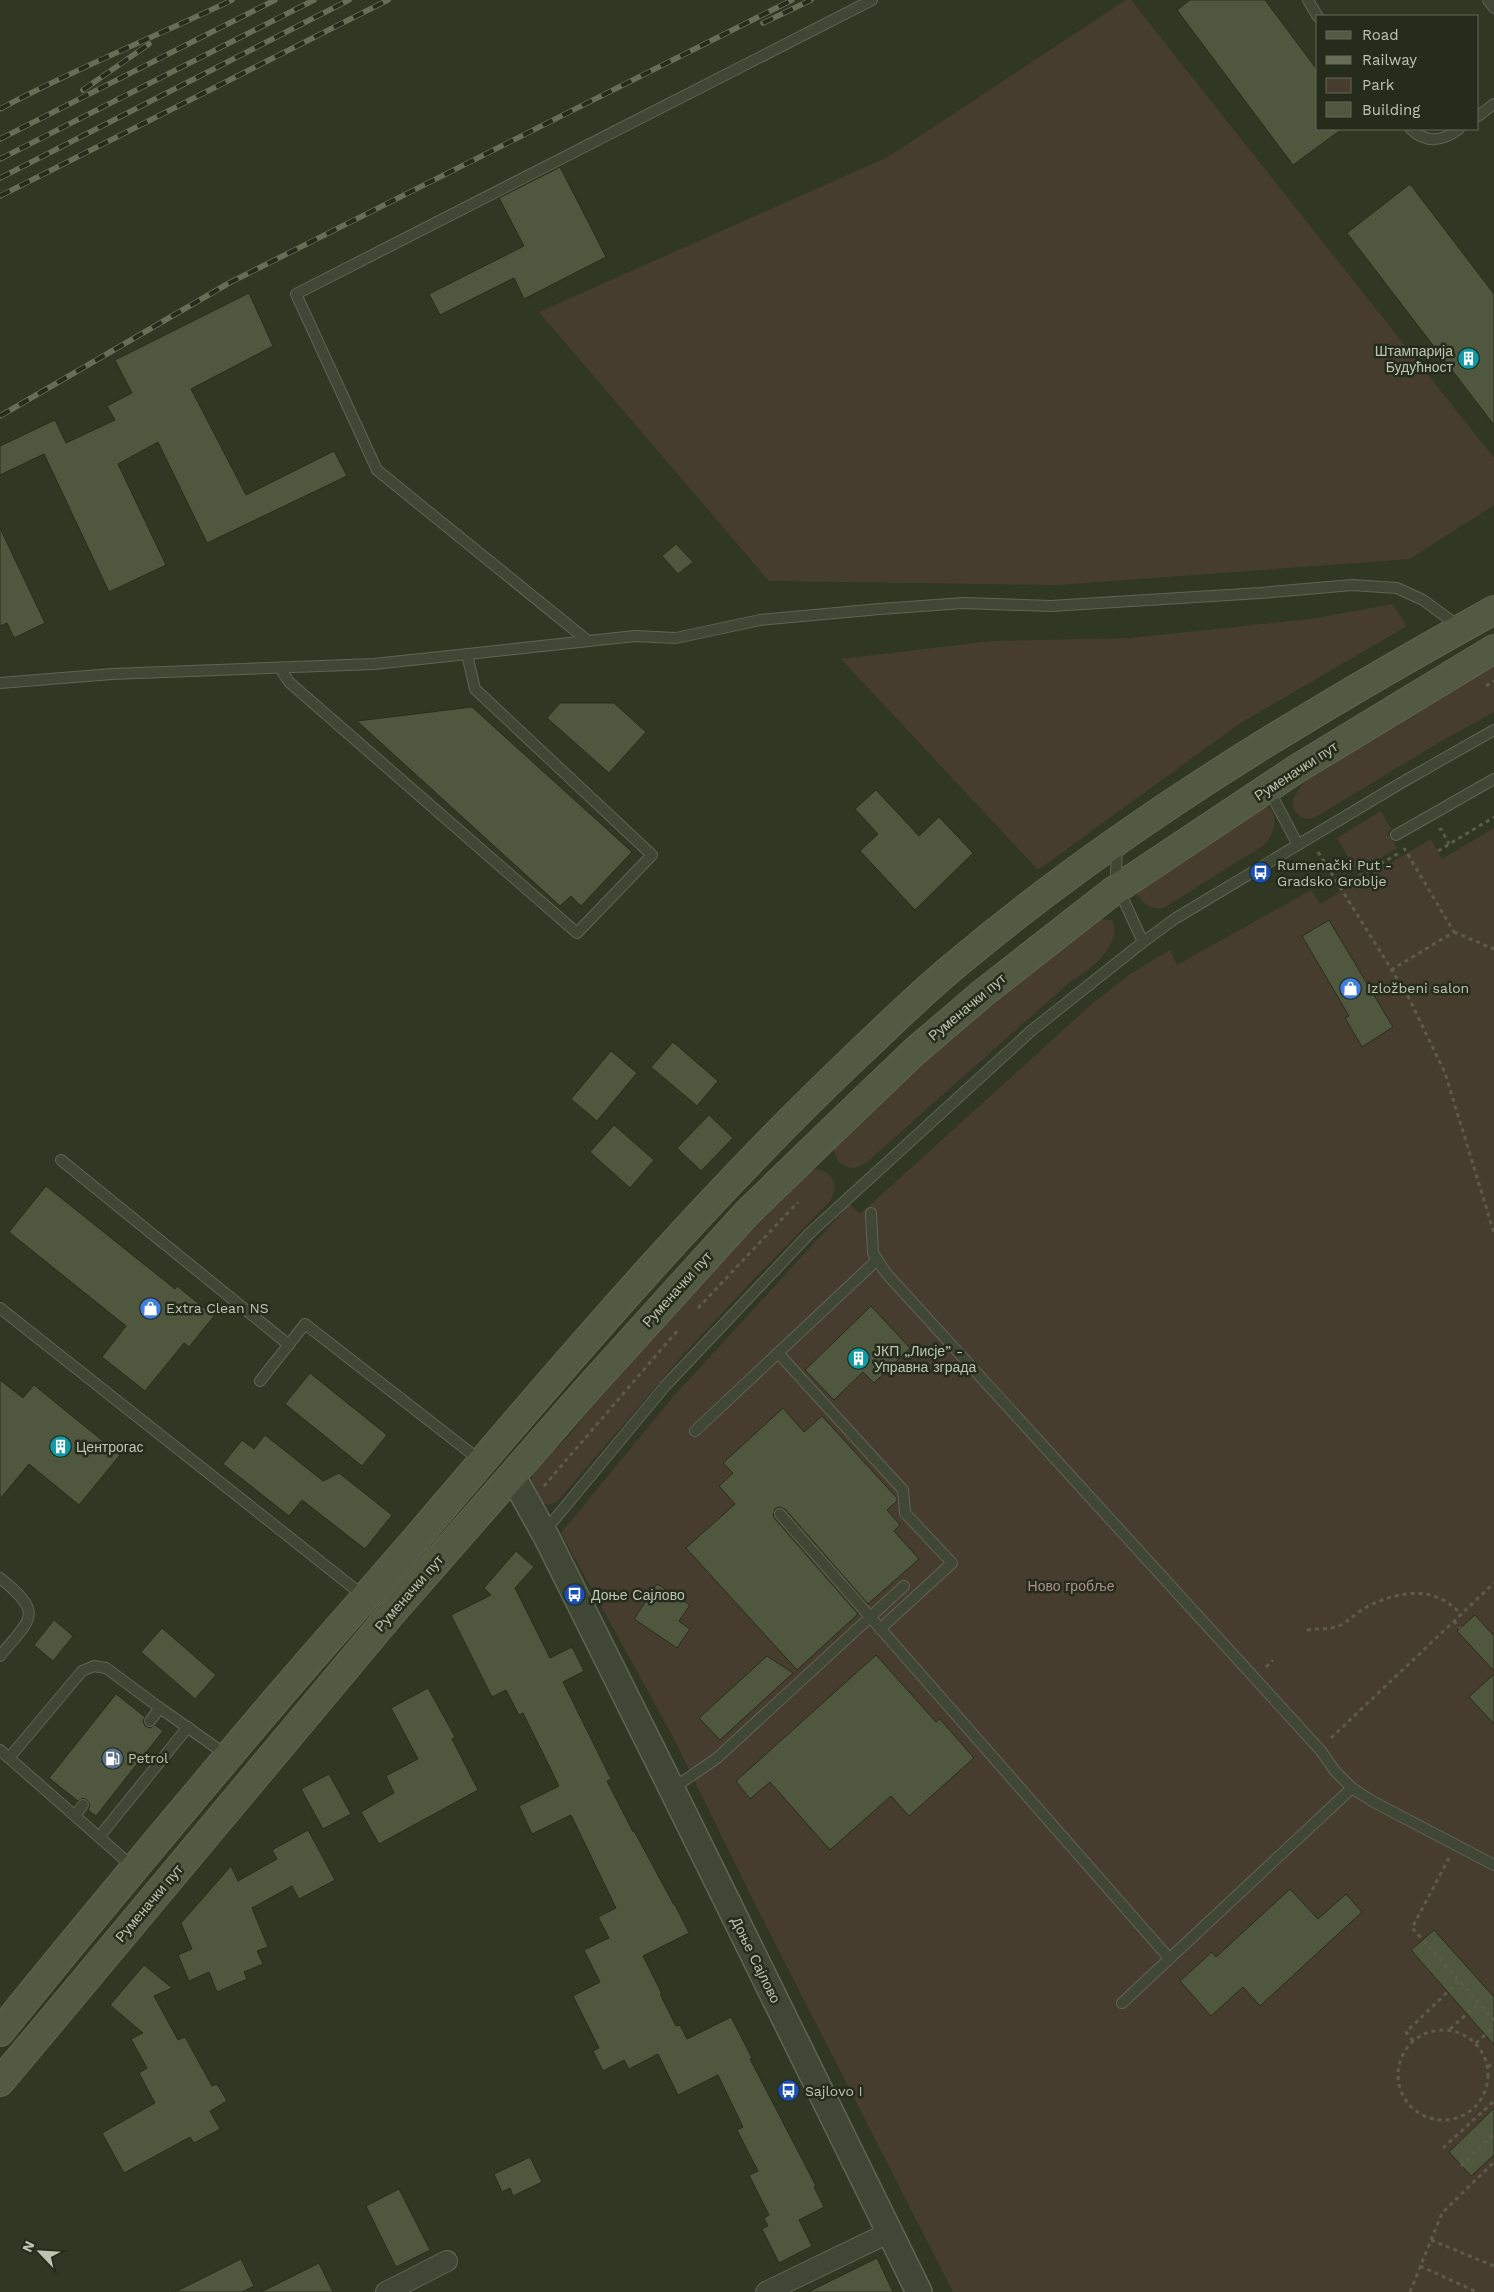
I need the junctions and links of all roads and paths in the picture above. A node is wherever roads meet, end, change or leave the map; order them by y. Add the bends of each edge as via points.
1 (872, 0) edge
2 (1308, 0) edge
3 (1488, 0) edge
4 (1494, 8) edge
5 (1317, 15) edge
6 (1494, 104) edge
7 (1479, 115) edge
8 (1412, 130) edge
9 (1458, 130) edge
10 (1494, 610) edge
11 (1461, 628) junction
12 (588, 641) junction
13 (1494, 649) edge
14 (467, 654) junction
15 (280, 668) junction
16 (0, 683) edge
17 (1494, 730) edge
18 (1494, 779) edge
19 (1268, 788) junction
20 (1494, 817) edge
21 (1433, 833) dead end
22 (1396, 835) dead end
23 (1117, 840) junction
24 (1449, 844) junction
25 (1298, 845) junction
26 (1412, 846) dead end
27 (1405, 850) junction
28 (1438, 851) dead end
29 (1309, 855) dead end
30 (1340, 886) junction
31 (1118, 888) junction
32 (1454, 932) junction
33 (1143, 942) junction
34 (1494, 949) edge
35 (1391, 970) junction
36 (61, 1160) dead end
37 (871, 1212) dead end
38 (1494, 1233) edge
39 (877, 1260) junction
40 (0, 1308) edge
41 (289, 1345) junction
42 (778, 1352) junction
43 (260, 1381) dead end
44 (695, 1431) dead end
45 (482, 1462) junction
46 (512, 1475) junction
47 (780, 1514) dead end
48 (544, 1533) junction
49 (0, 1578) edge
50 (1494, 1583) edge
51 (904, 1586) dead end
52 (366, 1598) junction
53 (1461, 1614) junction
54 (870, 1617) junction
55 (1454, 1621) junction
56 (1460, 1628) dead end
57 (880, 1629) junction
58 (1307, 1630) dead end
59 (0, 1656) edge
60 (160, 1708) junction
61 (150, 1721) dead end
62 (188, 1728) junction
63 (1319, 1749) junction
64 (0, 1750) edge
65 (229, 1756) junction
66 (9, 1758) junction
67 (1352, 1788) junction
68 (672, 1789) junction
69 (83, 1805) dead end
70 (75, 1816) junction
71 (99, 1837) junction
72 (1456, 1845) junction
73 (1494, 1865) edge
74 (134, 1867) junction
75 (1169, 1958) junction
76 (1459, 1981) junction
77 (1122, 2003) dead end
78 (1479, 2003) junction
79 (1494, 2020) edge
80 (1494, 2027) edge
81 (1450, 2029) junction
82 (0, 2032) edge
83 (1413, 2041) junction
84 (1476, 2043) junction
85 (1494, 2062) edge
86 (1488, 2067) junction
87 (0, 2082) edge
88 (1494, 2101) edge
89 (1473, 2109) junction
90 (1479, 2115) junction
91 (1494, 2134) edge
92 (1443, 2148) dead end
93 (1494, 2162) edge
94 (1461, 2166) dead end
95 (888, 2232) junction
96 (1431, 2240) junction
97 (447, 2262) dead end
98 (1420, 2266) junction
99 (1494, 2266) edge
100 (386, 2292) edge
101 (766, 2292) edge
102 (919, 2292) edge
103 (1410, 2292) edge
104 (1477, 2292) edge

1 - 12 lane via 296,294 377,470
2 - 5 lane
3 - 4 lane
6 - 7 lane
8 - 9 lane via 1432,140 1447,137
10 - 11 main road
11 - 12 lane via 1423,600 1397,588 1352,585 1260,594 1061,605 963,603 760,620 676,638 635,636
11 - 23 main road via 1276,735
12 - 14 lane
13 - 19 main road, Руменачки пут
14 - 15 lane via 374,664
14 - 15 lane via 476,689 652,855 577,933 289,682
15 - 16 lane via 112,674
17 - 25 lane
18 - 22 lane
19 - 25 lane
19 - 31 main road, Руменачки пут
20 - 24 path
21 - 24 path via 1440,829
23 - 31 lane
23 - 45 main road via 952,967 788,1120 651,1268
24 - 28 path
25 - 33 lane via 1176,918
26 - 27 path
27 - 30 path
27 - 32 path
29 - 30 path via 1318,850
30 - 35 path
31 - 33 lane
31 - 46 main road, Руменачки пут via 1058,933 914,1052 815,1147 747,1213
32 - 34 path
32 - 35 path
33 - 48 lane via 1031,1030 810,1233 666,1385
35 - 38 path via 1408,996 1445,1073
36 - 41 lane
37 - 39 lane via 873,1253
39 - 42 lane
39 - 63 lane
40 - 52 lane
41 - 43 lane
41 - 45 lane via 305,1324
42 - 44 lane
42 - 57 lane via 903,1490 905,1513 952,1563
45 - 52 main road
46 - 48 street, Доње Сајлово
46 - 87 main road, Руменачки пут via 315,1704
47 - 54 lane
48 - 68 street, Доње Сајлово
49 - 59 lane via 22,1595 29,1606 28,1622
50 - 53 path
51 - 54 lane
52 - 65 main road
53 - 55 path
53 - 58 path via 1444,1599 1422,1592 1379,1602 1330,1629
54 - 57 lane
54 - 68 lane via 717,1758
55 - 56 path
55 - 63 path
57 - 75 lane
60 - 61 lane
60 - 62 lane
60 - 66 lane via 106,1668 94,1666 82,1671
62 - 65 lane
62 - 71 lane
63 - 67 lane
64 - 66 lane
65 - 74 main road
66 - 70 lane
67 - 72 lane
67 - 75 lane
68 - 95 street, Доње Сајлово
69 - 70 lane
70 - 71 lane
71 - 74 lane
72 - 73 lane
72 - 76 path via 1412,1928
74 - 82 main road
75 - 77 lane
76 - 78 path
76 - 83 path via 1406,2032
78 - 79 path
78 - 81 path
80 - 84 path
81 - 83 path via 1428,2031
81 - 84 path
83 - 89 path via 1403,2054 1398,2072 1401,2092 1409,2105 1423,2116 1440,2120 1458,2118
84 - 86 path
85 - 86 path
86 - 89 path via 1487,2086
88 - 90 path
89 - 90 path
90 - 92 path
91 - 94 path
93 - 96 path via 1442,2213
95 - 101 street
95 - 102 street, Доње Сајлово
96 - 98 path
96 - 99 path
97 - 100 street
98 - 103 path
98 - 104 path

